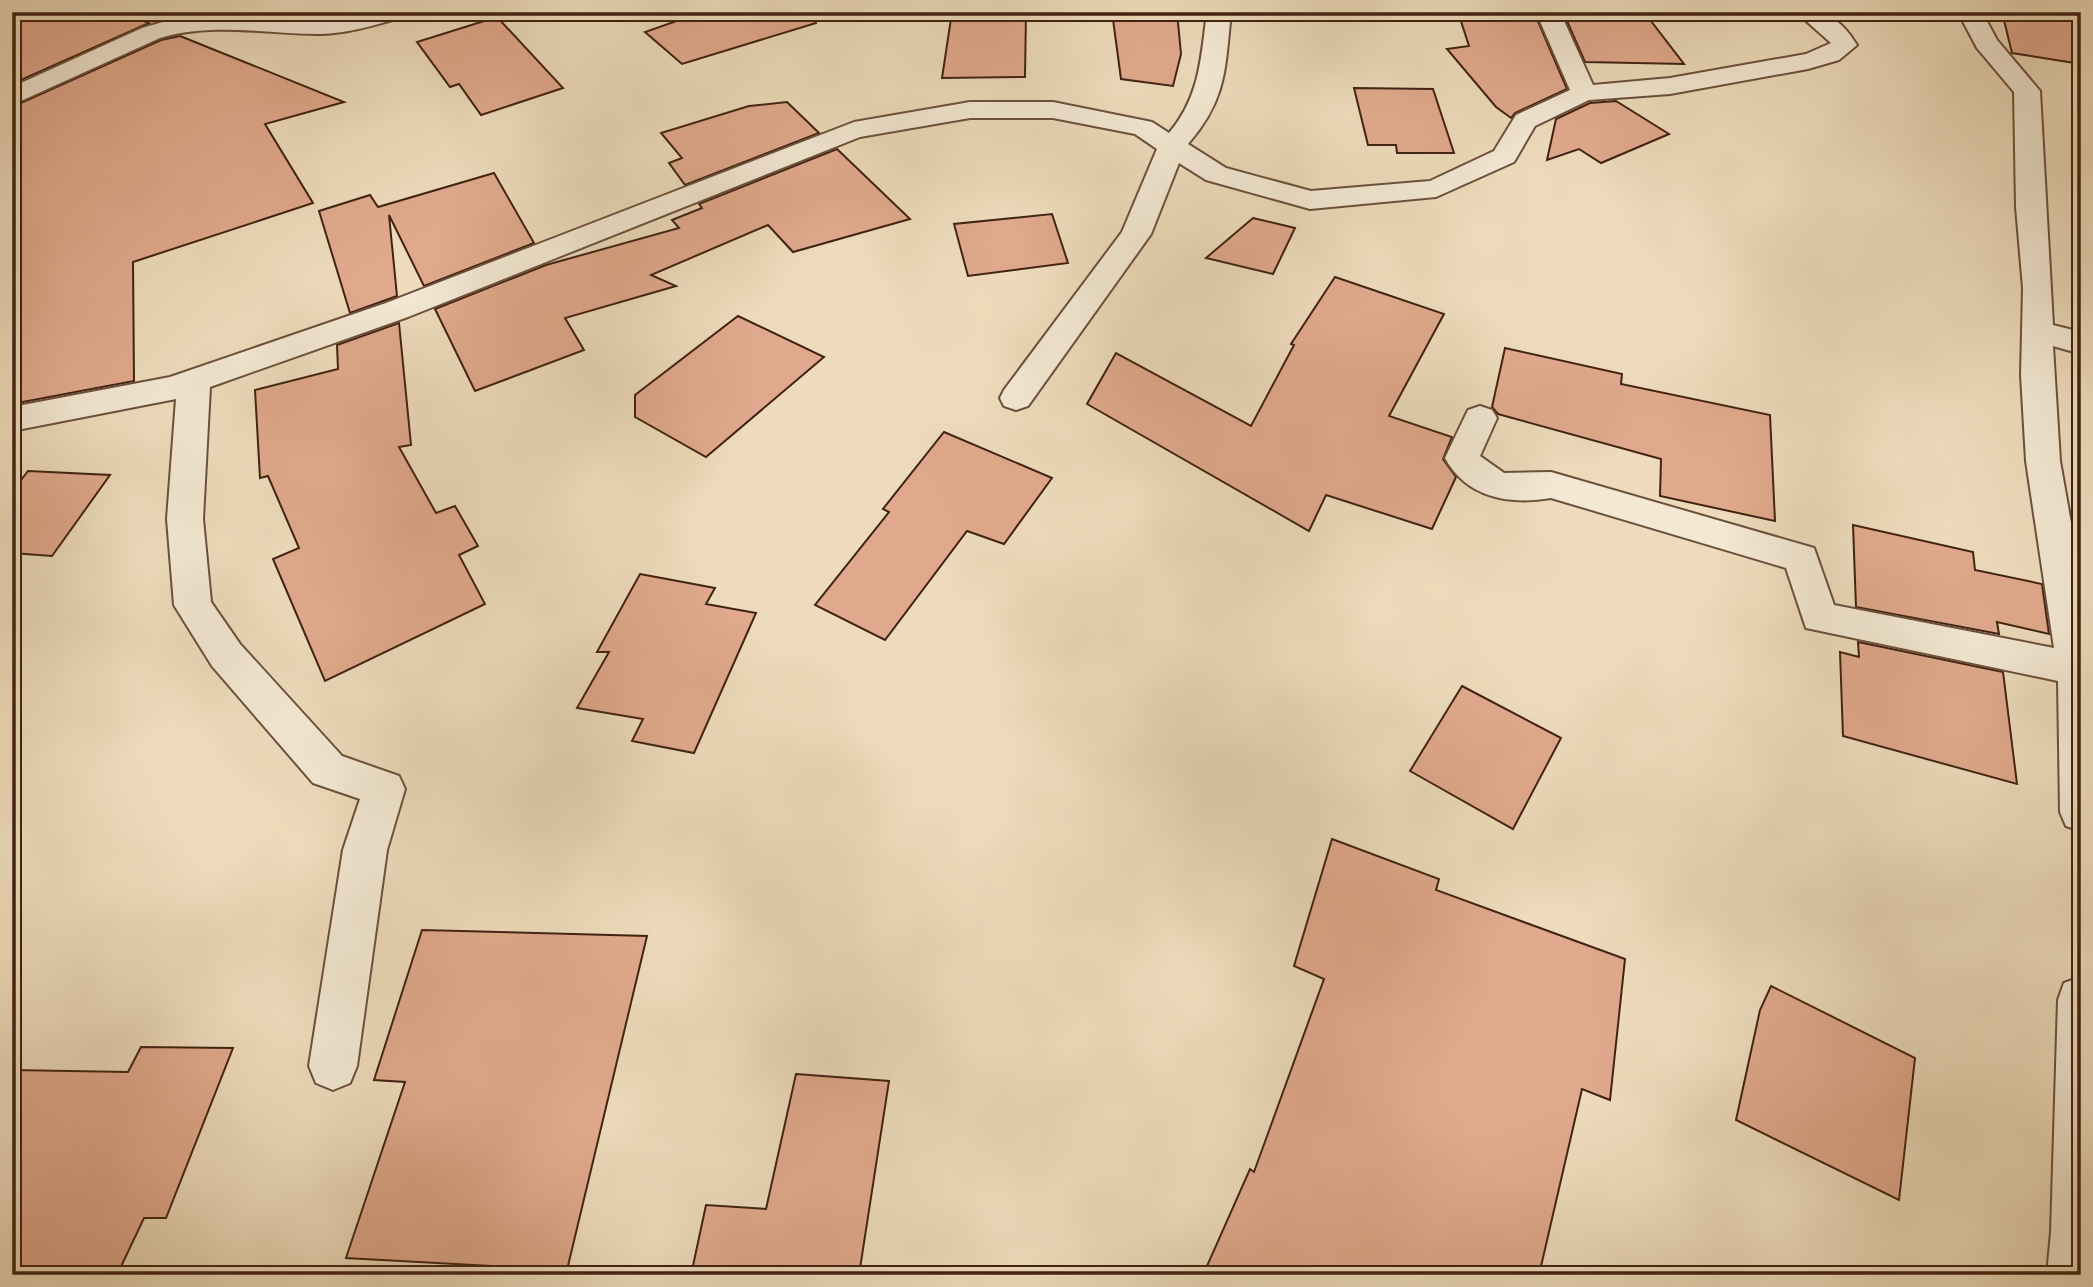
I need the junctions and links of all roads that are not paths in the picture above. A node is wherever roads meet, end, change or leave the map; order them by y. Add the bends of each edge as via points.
1 (396, 12) edge
2 (1219, 12) edge
3 (1548, 12) edge
4 (1808, 12) edge
5 (1970, 12) edge
6 (1584, 93) junction
7 (12, 97) edge
8 (1172, 146) junction
9 (2037, 331) junction
10 (2081, 343) edge
11 (194, 381) junction
12 (1016, 398) dead end
13 (1480, 418) dead end
14 (12, 419) edge
15 (2077, 669) junction
16 (2081, 812) edge
17 (2081, 1000) edge
18 (333, 1066) dead end
19 (2073, 1275) edge

1 - 7 street via 323,27 208,21 180,24
2 - 8 street via 1210,86 1196,117
3 - 6 street
4 - 6 street via 1838,34 1845,45 1830,55 1670,86
5 - 9 street via 1986,43 2027,91
6 - 8 street via 1525,121 1504,156 1436,189 1310,200 1216,174
8 - 11 street via 1143,128 1054,110 970,110 854,130 397,310
8 - 12 street via 1136,234
9 - 10 street
9 - 15 street via 2043,461
11 - 14 street
11 - 18 street via 184,519 193,605 226,655 328,770 384,789 365,850
13 - 15 street via 1462,458 1477,477 1519,491 1551,485 1801,558 1819,617
15 - 16 street
17 - 19 street

